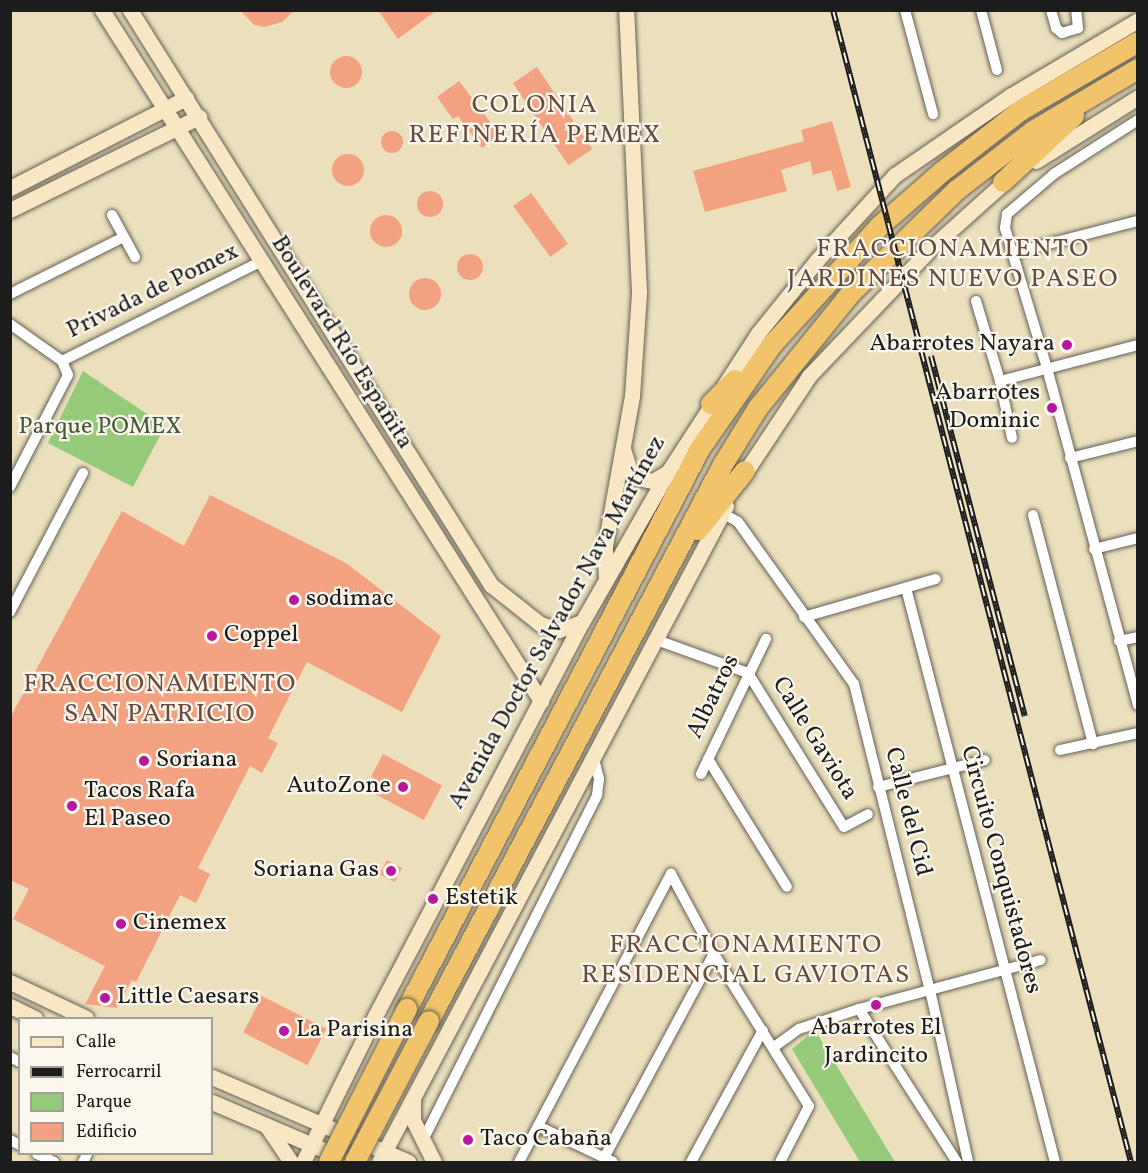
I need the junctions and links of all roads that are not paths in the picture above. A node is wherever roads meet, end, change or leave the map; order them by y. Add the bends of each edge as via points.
1 (102, 10) edge
2 (130, 10) edge
3 (626, 10) edge
4 (905, 10) edge
5 (981, 10) edge
6 (1051, 10) edge
7 (1076, 10) edge
8 (1137, 20) edge
9 (1137, 42) edge
10 (1137, 69) edge
11 (997, 70) dead end
12 (1112, 81) junction
13 (1137, 97) edge
14 (186, 98) junction
15 (166, 108) junction
16 (933, 114) dead end
17 (199, 117) junction
18 (1137, 120) edge
19 (178, 128) junction
20 (1003, 182) junction
21 (10, 188) edge
22 (10, 210) edge
23 (112, 215) dead end
24 (1137, 221) edge
25 (124, 237) junction
26 (1013, 253) junction
27 (135, 257) dead end
28 (262, 261) junction
29 (10, 294) edge
30 (976, 301) dead end
31 (10, 324) edge
32 (772, 345) junction
33 (1137, 345) edge
34 (62, 361) junction
35 (1047, 368) junction
36 (1000, 381) junction
37 (711, 404) junction
38 (1012, 438) dead end
39 (1137, 441) edge
40 (622, 446) junction
41 (1070, 458) junction
42 (746, 471) junction
43 (668, 472) junction
44 (83, 474) dead end
45 (10, 487) edge
46 (722, 513) junction
47 (1033, 515) dead end
48 (1137, 538) edge
49 (1094, 549) junction
50 (668, 568) junction
51 (936, 579) dead end
52 (606, 580) junction
53 (906, 588) junction
54 (10, 612) edge
55 (804, 617) junction
56 (582, 622) junction
57 (1137, 637) edge
58 (654, 639) junction
59 (766, 639) dead end
60 (1119, 641) junction
61 (748, 673) junction
62 (541, 701) junction
63 (1137, 705) edge
64 (1137, 733) edge
65 (1093, 744) junction
66 (1060, 750) dead end
67 (593, 755) junction
68 (708, 759) junction
69 (985, 760) dead end
70 (951, 768) junction
71 (701, 774) dead end
72 (878, 787) junction
73 (868, 814) dead end
74 (787, 887) dead end
75 (714, 954) junction
76 (1041, 960) dead end
77 (1005, 969) junction
78 (10, 982) edge
79 (930, 990) junction
80 (10, 1006) edge
81 (859, 1009) junction
82 (33, 1017) edge
83 (84, 1017) edge
84 (763, 1030) junction
85 (777, 1046) junction
86 (213, 1077) edge
87 (413, 1097) junction
88 (213, 1102) edge
89 (267, 1125) junction
90 (320, 1125) junction
91 (538, 1126) junction
92 (422, 1143) junction
93 (311, 1145) junction
94 (39, 1155) edge
95 (381, 1157) edge
96 (608, 1160) edge
97 (54, 1162) edge
98 (291, 1162) edge
99 (303, 1162) edge
100 (329, 1162) edge
101 (354, 1162) edge
102 (408, 1162) edge
103 (434, 1162) edge
104 (519, 1162) edge
105 (691, 1162) edge
106 (780, 1162) edge
107 (957, 1162) edge
108 (968, 1162) edge
109 (1055, 1162) edge

1 - 15 main road, Boulevard Río Españita
2 - 14 main road, Boulevard Río Españita
3 - 40 main road via 639,292 632,396
4 - 16 street
5 - 11 street
6 - 7 street via 1056,28 1062,33 1078,28
8 - 37 main road, Avenida Doctor Salvador Nava Martínez via 1010,96 895,175 817,260 759,332
9 - 32 highway, Avenida Doctor Salvador Nava Martínez via 1020,111 942,172 872,234
10 - 12 highway
12 - 20 highway
12 - 50 highway via 1033,131 957,190 852,292 758,408
13 - 20 main road
14 - 15 main road
14 - 17 main road, Boulevard Río Españita
15 - 19 main road, Boulevard Río Españita
15 - 21 main road
17 - 19 main road
17 - 56 main road, Boulevard Río Españita via 491,585 540,624 558,630
18 - 26 street via 1053,174 1007,214 1005,228
19 - 22 main road
19 - 28 main road, Boulevard Río Españita
20 - 42 main road via 933,246 824,360
23 - 25 street
24 - 26 street
25 - 27 street
25 - 29 street
26 - 35 street
28 - 34 street, Privada de Pomex
28 - 62 main road, Boulevard Río Españita
30 - 36 street
31 - 34 street
32 - 37 highway
32 - 100 highway, Avenida Doctor Salvador Nava Martínez, bridge via 700,449
33 - 35 street
34 - 45 street, Privada de Pomex via 68,375
35 - 36 street
35 - 41 street
36 - 38 street
37 - 43 main road, Avenida Doctor Salvador Nava Martínez
39 - 41 street
40 - 43 main road via 631,473 637,478 653,481
40 - 52 main road via 605,546
41 - 49 street
42 - 46 main road
42 - 50 highway
43 - 52 main road, Avenida Doctor Salvador Nava Martínez
44 - 54 street
46 - 55 street, Calle del Cid via 738,522
46 - 58 main road
47 - 65 street
48 - 49 street
49 - 60 street
50 - 101 highway, bridge
51 - 53 street
52 - 56 main road, Avenida Doctor Salvador Nava Martínez
53 - 55 street
53 - 70 street, Circuito Conquistadores
55 - 72 street, Calle del Cid via 854,684
56 - 62 main road, Avenida Doctor Salvador Nava Martínez
57 - 60 street
58 - 61 street, Calle Gaviota
58 - 67 main road
59 - 61 street, Albatros
60 - 63 street
61 - 68 street, Albatros
61 - 73 street, Calle Gaviota via 844,827
62 - 90 main road, Avenida Doctor Salvador Nava Martínez
64 - 65 street
65 - 66 street
67 - 87 main road
67 - 92 street via 599,779 597,795
68 - 71 street, Albatros
68 - 74 street
69 - 70 street
70 - 72 street
70 - 77 street, Circuito Conquistadores
72 - 79 street, Calle del Cid
75 - 84 street
75 - 91 street via 671,874
75 - 96 street
76 - 77 street
77 - 79 street
77 - 109 street, Circuito Conquistadores
78 - 83 main road
79 - 81 street
79 - 108 street, Calle del Cid
80 - 82 main road
81 - 85 street via 799,1029
81 - 107 street
84 - 85 street
84 - 105 street
85 - 106 street via 809,1106
86 - 90 main road
87 - 92 main road via 412,1116
87 - 95 main road
88 - 89 main road
89 - 93 main road
89 - 98 main road
90 - 93 main road, Avenida Doctor Salvador Nava Martínez
90 - 95 main road
91 - 96 street
91 - 104 street
92 - 103 main road
93 - 99 main road, Avenida Doctor Salvador Nava Martínez
93 - 101 main road
94 - 97 street
95 - 102 main road

